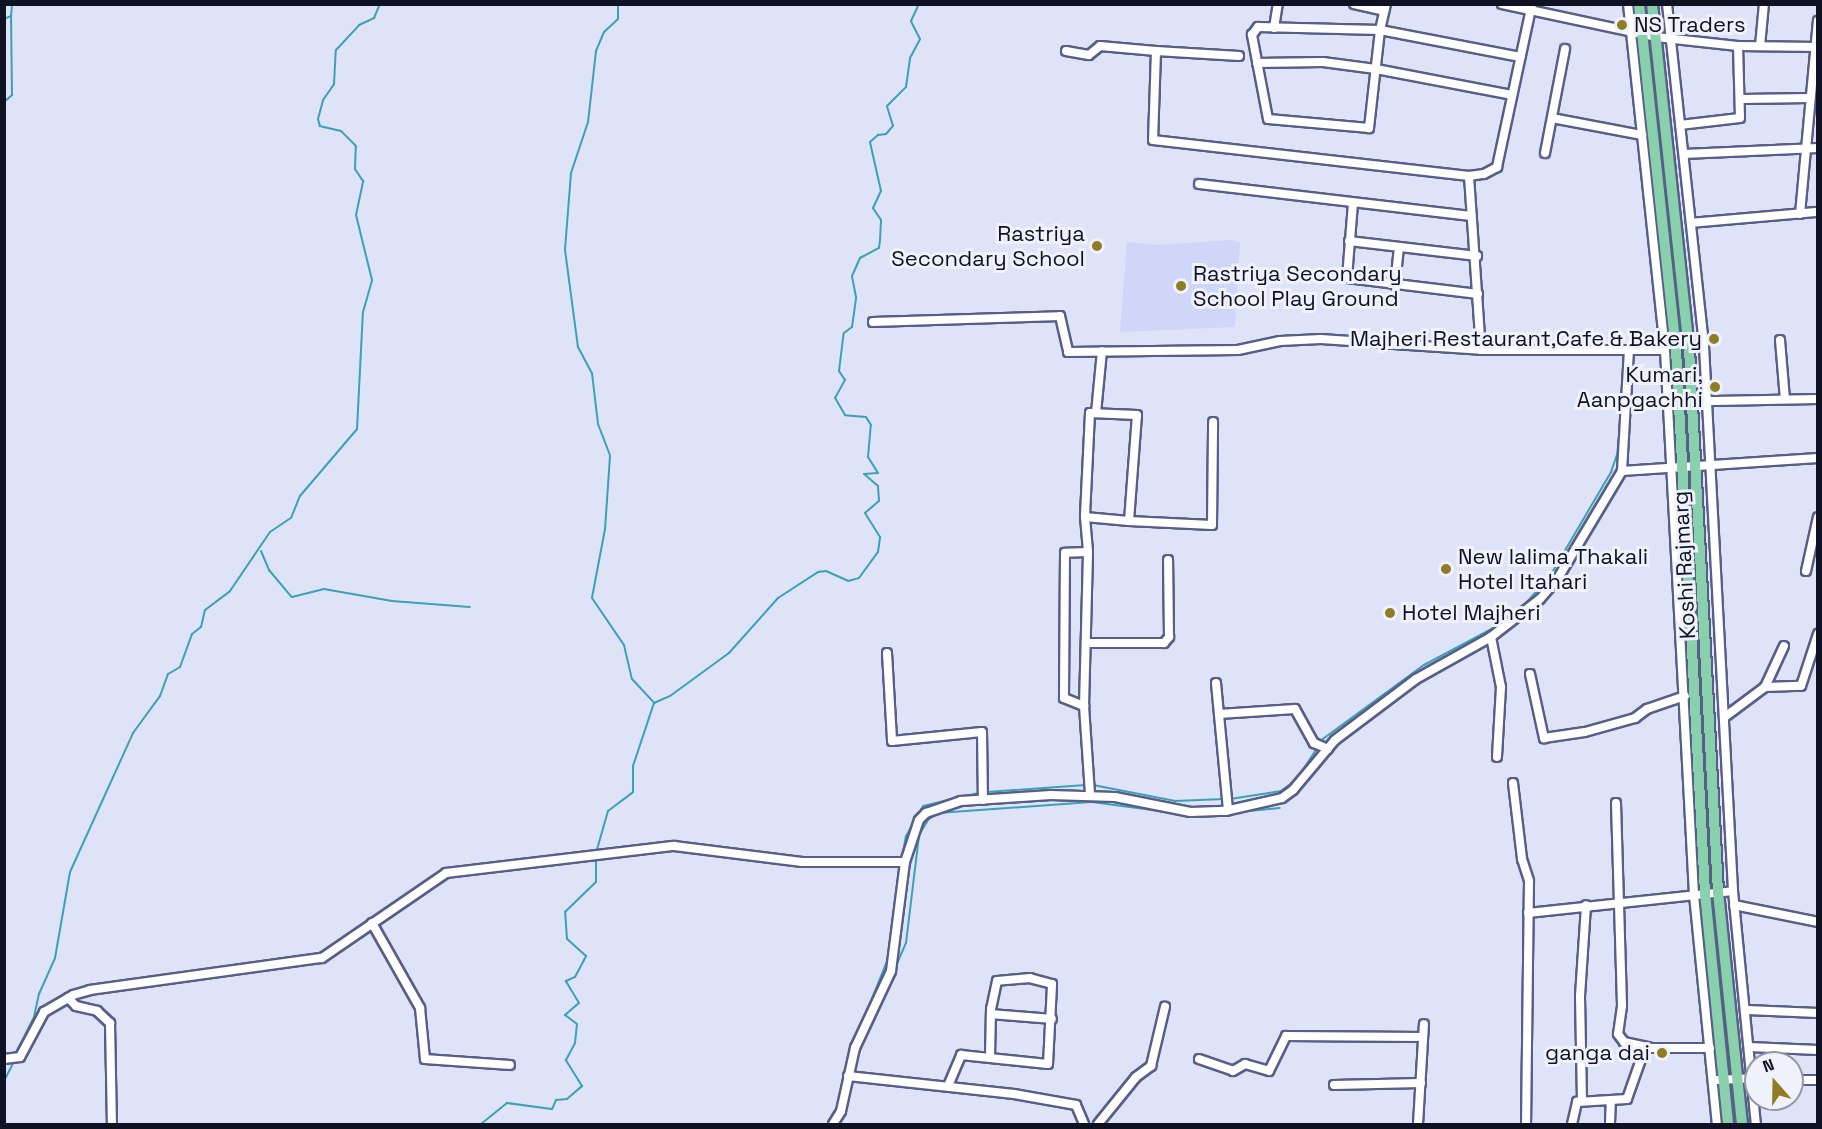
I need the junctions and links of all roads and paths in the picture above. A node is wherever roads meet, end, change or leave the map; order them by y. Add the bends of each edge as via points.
1 (1278, 4) edge
2 (1354, 4) edge
3 (1502, 4) edge
4 (1628, 4) edge
5 (1639, 4) edge
6 (1652, 4) edge
7 (1667, 4) edge
8 (1764, 4) edge
9 (1385, 8) edge
10 (1531, 9) edge
11 (1818, 21) edge
12 (1274, 28) junction
13 (1380, 30) junction
14 (1631, 33) junction
15 (1642, 36) junction
16 (1656, 38) junction
17 (1671, 39) junction
18 (1738, 46) junction
19 (1760, 46) junction
20 (1816, 47) edge
21 (1565, 49) dead end
22 (1065, 51) dead end
23 (1156, 51) junction
24 (1239, 56) dead end
25 (1520, 57) junction
26 (1257, 63) junction
27 (1376, 69) junction
28 (1512, 95) junction
29 (1809, 98) junction
30 (1742, 99) junction
31 (1552, 118) junction
32 (1680, 125) junction
33 (1642, 135) junction
34 (1804, 148) junction
35 (1818, 148) edge
36 (1545, 153) dead end
37 (1684, 154) junction
38 (1469, 176) junction
39 (1199, 184) dead end
40 (1353, 203) junction
41 (1818, 212) edge
42 (1800, 214) junction
43 (1471, 216) junction
44 (1691, 223) junction
45 (1349, 242) junction
46 (1399, 247) junction
47 (1477, 256) junction
48 (1395, 285) junction
49 (1478, 294) junction
50 (873, 322) dead end
51 (1780, 340) dead end
52 (1481, 350) junction
53 (1629, 350) junction
54 (1665, 350) junction
55 (1102, 351) junction
56 (1785, 399) junction
57 (1818, 399) edge
58 (1708, 400) junction
59 (1693, 401) junction
60 (1670, 402) junction
61 (1096, 413) junction
62 (1213, 422) dead end
63 (1818, 458) edge
64 (1713, 463) junction
65 (1699, 464) junction
66 (1685, 466) junction
67 (1673, 467) junction
68 (1622, 471) junction
69 (1085, 517) junction
70 (1818, 517) edge
71 (1128, 521) junction
72 (1088, 552) junction
73 (1168, 560) dead end
74 (1806, 571) dead end
75 (1818, 634) edge
76 (1491, 637) junction
77 (1087, 644) junction
78 (1784, 646) dead end
79 (887, 653) dead end
80 (1530, 674) dead end
81 (1216, 683) dead end
82 (1766, 687) junction
83 (1685, 696) junction
84 (1084, 706) junction
85 (1219, 714) junction
86 (1726, 716) junction
87 (1328, 749) junction
88 (1497, 757) dead end
89 (1513, 783) dead end
90 (1090, 795) junction
91 (983, 800) junction
92 (1616, 803) dead end
93 (1228, 810) junction
94 (905, 862) junction
95 (1733, 891) junction
96 (1718, 892) junction
97 (1705, 893) junction
98 (1694, 895) junction
99 (1618, 902) junction
100 (1586, 905) junction
101 (1734, 905) junction
102 (1528, 913) junction
103 (1818, 922) edge
104 (372, 923) junction
105 (68, 998) junction
106 (1165, 1007) dead end
107 (1747, 1010) junction
108 (1818, 1013) edge
109 (991, 1014) junction
110 (1052, 1019) junction
111 (1425, 1024) dead end
112 (1423, 1037) junction
113 (1648, 1047) junction
114 (1749, 1047) junction
115 (1710, 1048) junction
116 (1818, 1050) edge
117 (1750, 1051) edge
118 (990, 1057) junction
119 (4, 1059) edge
120 (1199, 1059) dead end
121 (510, 1065) dead end
122 (848, 1076) junction
123 (1737, 1079) junction
124 (1744, 1079) edge
125 (1718, 1080) junction
126 (1421, 1083) junction
127 (1335, 1085) dead end
128 (948, 1086) junction
129 (1582, 1101) junction
130 (1611, 1101) junction
131 (112, 1125) edge
132 (833, 1125) edge
133 (1084, 1125) edge
134 (1098, 1125) edge
135 (1418, 1125) edge
136 (1526, 1125) edge
137 (1572, 1125) edge
138 (1610, 1125) edge
139 (1717, 1125) edge
140 (1728, 1125) edge
141 (1742, 1125) edge

1 - 12 street
2 - 9 street
3 - 10 street
4 - 14 street
5 - 15 main road, Koshi Rajmarg
6 - 16 main road, Koshi Rajmarg
7 - 17 street
8 - 19 street
9 - 13 street
10 - 14 street
10 - 25 street
11 - 20 street
12 - 13 street
12 - 26 street via 1253,30
13 - 25 street
13 - 27 street
14 - 15 street
14 - 33 street
15 - 16 street
15 - 60 main road, Koshi Rajmarg
16 - 17 street
16 - 59 main road, Koshi Rajmarg
17 - 18 street
17 - 32 street
18 - 19 street
18 - 30 street
19 - 20 street
20 - 29 street
21 - 31 street
22 - 23 street via 1089,55 1100,46
23 - 24 street
23 - 38 street via 1153,140
25 - 28 street
26 - 27 street via 1323,62
26 - 27 street via 1269,119 1369,128
27 - 28 street
28 - 38 street via 1497,167
29 - 30 street
29 - 34 street
30 - 32 street via 1740,118
31 - 33 street
31 - 36 street
32 - 37 street
33 - 54 street
34 - 35 street
34 - 37 street
34 - 42 street
37 - 44 street
38 - 43 street
39 - 40 street
40 - 43 street
40 - 45 street
41 - 42 street
42 - 44 street
43 - 47 street
44 - 58 street
45 - 46 street
45 - 48 street via 1347,278
46 - 47 street
46 - 48 street
47 - 49 street
48 - 49 street
49 - 52 street
50 - 55 street via 1060,315 1068,352
51 - 56 street
52 - 53 street
52 - 55 street via 1321,339 1280,341 1238,350
53 - 54 street
53 - 68 street
54 - 60 street
55 - 61 street
56 - 57 street
56 - 58 street
58 - 59 street
58 - 64 street
59 - 60 street
59 - 65 main road, Koshi Rajmarg
60 - 66 main road, Koshi Rajmarg
60 - 67 street
61 - 69 street via 1090,413
61 - 71 street via 1137,415
62 - 71 street via 1212,525
63 - 64 street
64 - 65 street
64 - 86 street
65 - 66 street
65 - 96 main road, Koshi Rajmarg
66 - 67 street
66 - 97 main road, Koshi Rajmarg
67 - 68 street
67 - 83 street
68 - 76 street via 1558,578 1540,599
69 - 71 street
69 - 72 street
70 - 74 street
72 - 77 street
72 - 84 street via 1065,553 1064,698
73 - 77 street via 1169,637 1164,643
75 - 82 street via 1801,686
76 - 87 street via 1416,679
76 - 88 street via 1501,687
77 - 84 street
78 - 82 street
79 - 91 street via 892,741 982,732
80 - 83 street via 1544,738 1635,718 1647,709
81 - 85 street
82 - 86 street
83 - 98 street
84 - 90 street
85 - 87 street via 1295,709 1314,742
85 - 93 street
86 - 95 street
87 - 93 street via 1293,790 1281,798
89 - 102 street via 1522,859 1528,876
90 - 91 street
90 - 93 street via 1191,812
91 - 94 street via 948,803 926,813 918,820
92 - 99 street
94 - 104 street via 802,862 674,846 446,873
94 - 122 street via 891,971 855,1048
95 - 96 street
95 - 101 street
96 - 97 street
96 - 123 main road, Koshi Rajmarg
97 - 98 street
97 - 125 main road, Koshi Rajmarg
98 - 99 street
98 - 115 street
99 - 100 street
99 - 113 street via 1622,1006 1618,1034 1624,1042
100 - 102 street
100 - 129 street via 1581,973
101 - 103 street
101 - 107 street
102 - 136 street
104 - 105 street via 322,958 90,990
104 - 121 street via 420,1008 425,1059
105 - 119 street via 44,1012 20,1057
105 - 131 street via 76,1006 97,1011 110,1023
106 - 134 street via 1151,1066 1136,1077
107 - 108 street
107 - 114 street
109 - 110 street
109 - 110 street via 997,981 1030,978 1052,984
109 - 118 street
110 - 118 street via 1048,1064
111 - 112 street
112 - 120 street via 1286,1036 1269,1071 1245,1064 1233,1071
112 - 126 street
113 - 115 street
113 - 130 street via 1642,1051 1630,1096 1624,1101
114 - 116 street
114 - 117 street
115 - 125 street
118 - 128 street via 961,1055
122 - 128 street
122 - 132 street via 841,1111
123 - 124 street
123 - 125 street
123 - 141 main road, Koshi Rajmarg
125 - 139 street
125 - 140 main road, Koshi Rajmarg
126 - 127 street
126 - 135 street
128 - 133 street via 1076,1105
129 - 130 street
129 - 137 street via 1575,1104
130 - 138 street

